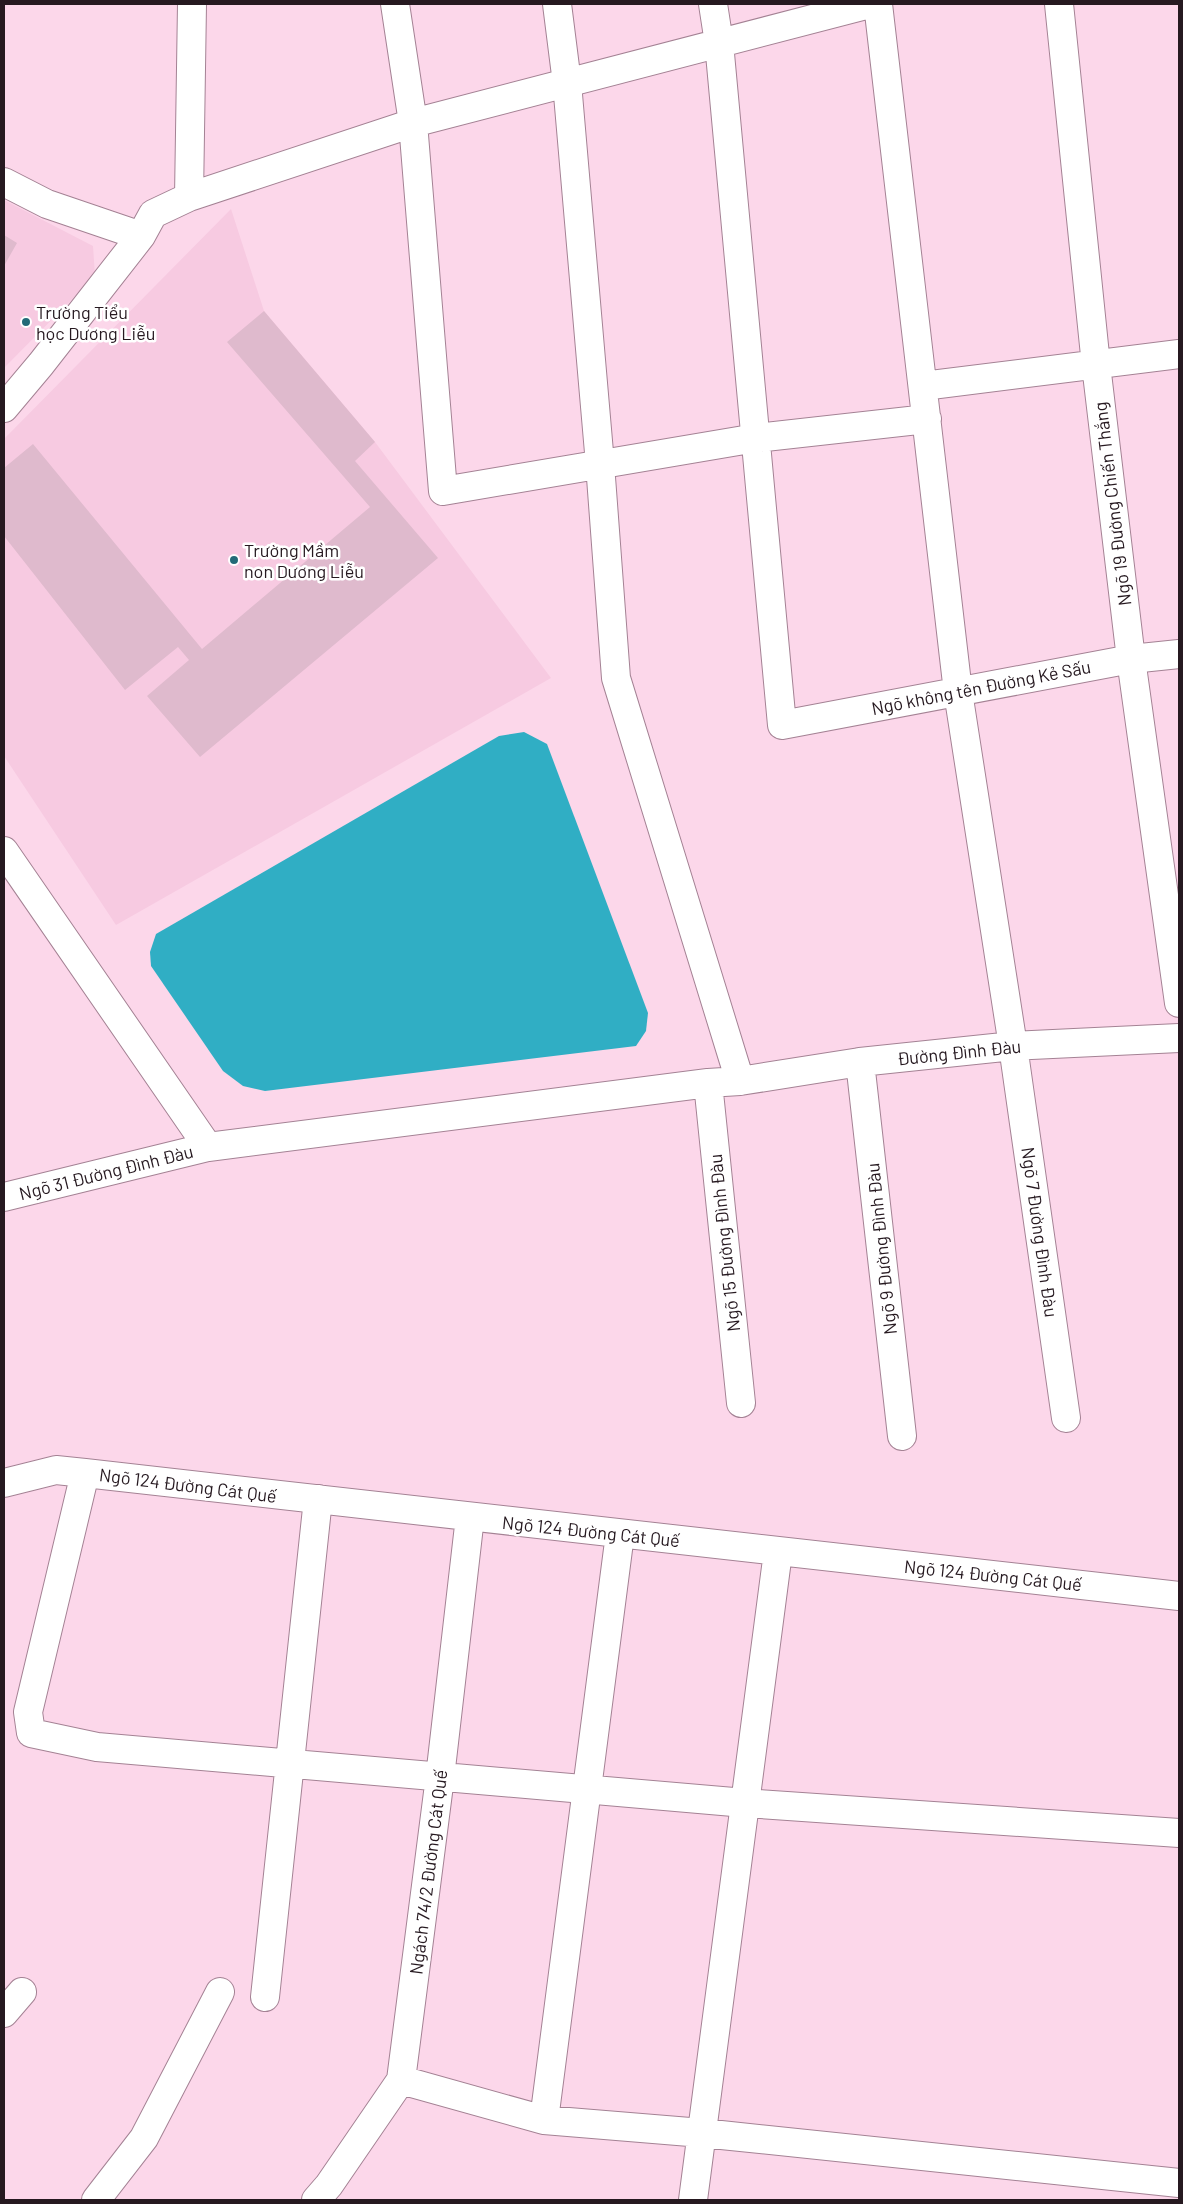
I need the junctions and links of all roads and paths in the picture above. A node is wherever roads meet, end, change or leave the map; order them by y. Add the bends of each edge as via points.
1 (192, 4) edge
2 (395, 4) edge
3 (557, 4) edge
4 (713, 4) edge
5 (870, 4) edge
6 (878, 4) edge
7 (1059, 4) edge
8 (719, 43) junction
9 (567, 83) junction
10 (413, 123) junction
11 (4, 182) edge
12 (189, 197) junction
13 (141, 236) junction
14 (1179, 354) edge
15 (1096, 365) junction
16 (923, 386) junction
17 (4, 408) edge
18 (927, 419) junction
19 (756, 438) junction
20 (600, 464) junction
21 (1179, 654) edge
22 (1131, 659) junction
23 (958, 692) junction
24 (4, 851) edge
25 (1179, 1003) edge
26 (1179, 1038) edge
27 (1013, 1046) junction
28 (860, 1062) junction
29 (740, 1081) junction
30 (708, 1083) junction
31 (208, 1147) junction
32 (4, 1197) edge
33 (740, 1403) dead end
34 (1066, 1418) dead end
35 (902, 1436) dead end
36 (85, 1473) junction
37 (4, 1483) edge
38 (318, 1499) junction
39 (470, 1517) junction
40 (620, 1534) junction
41 (778, 1552) junction
42 (1179, 1596) edge
43 (289, 1764) junction
44 (440, 1777) junction
45 (587, 1790) junction
46 (744, 1803) junction
47 (1179, 1833) edge
48 (22, 1992) dead end
49 (220, 1992) dead end
50 (265, 1997) dead end
51 (4, 2013) edge
52 (401, 2080) junction
53 (544, 2120) junction
54 (702, 2133) junction
55 (1179, 2183) edge
56 (96, 2200) edge
57 (316, 2200) edge
58 (693, 2200) edge

1 - 12 street
2 - 10 street
3 - 9 street
4 - 8 street
5 - 8 street
6 - 16 street, Ngõ 7 Đường Đình Đàu
7 - 15 street, Ngõ 19 Đường Chiến Thắng
8 - 9 street
8 - 19 street
9 - 10 street
9 - 20 street
10 - 12 street
10 - 20 street via 443,491
11 - 13 street via 47,204
12 - 13 street via 153,214
13 - 17 street
14 - 15 street
15 - 16 street
15 - 22 street, Ngõ 19 Đường Chiến Thắng
16 - 18 street, Ngõ 7 Đường Đình Đàu
18 - 19 street
18 - 23 street, Ngõ 7 Đường Đình Đàu
19 - 20 street
19 - 23 street, Ngõ không tên Đường Kẻ Sấu via 782,724
20 - 29 street via 616,678
21 - 22 street, Ngõ không tên Đường Kẻ Sấu
22 - 23 street, Ngõ không tên Đường Kẻ Sấu
22 - 25 street, Ngõ 19 Đường Chiến Thắng
23 - 27 street, Ngõ 7 Đường Đình Đàu
24 - 31 street
26 - 27 street, Đường Đình Đàu
27 - 28 street, Đường Đình Đàu
27 - 34 street, Ngõ 7 Đường Đình Đàu
28 - 29 street, Đường Đình Đàu
28 - 35 street, Ngõ 9 Đường Đình Đàu
29 - 30 street, Đường Đình Đàu
30 - 31 street, Ngõ 31 Đường Đình Đàu
30 - 33 street, Ngõ 15 Đường Đình Đàu
31 - 32 street, Ngõ 31 Đường Đình Đàu
36 - 37 street, Ngõ 124 Đường Cát Quế via 56,1470
36 - 38 street, Ngõ 124 Đường Cát Quế
36 - 43 street via 28,1712 31,1733 97,1747
38 - 39 street, Ngõ 124 Đường Cát Quế
38 - 43 street
39 - 40 street, Ngõ 124 Đường Cát Quế
39 - 44 street, Ngách 74/2 Đường Cát Quế
40 - 41 street, Ngõ 124 Đường Cát Quế
40 - 45 street
41 - 42 street, Ngõ 124 Đường Cát Quế
41 - 46 street
43 - 44 street
43 - 50 street
44 - 45 street
44 - 52 street, Ngách 74/2 Đường Cát Quế
45 - 46 street
45 - 53 street
46 - 47 street
46 - 54 street
48 - 51 street
49 - 56 street via 144,2138
52 - 53 street
52 - 57 street, Ngách 74/2 Đường Cát Quế
53 - 54 street
54 - 55 street
54 - 58 street

